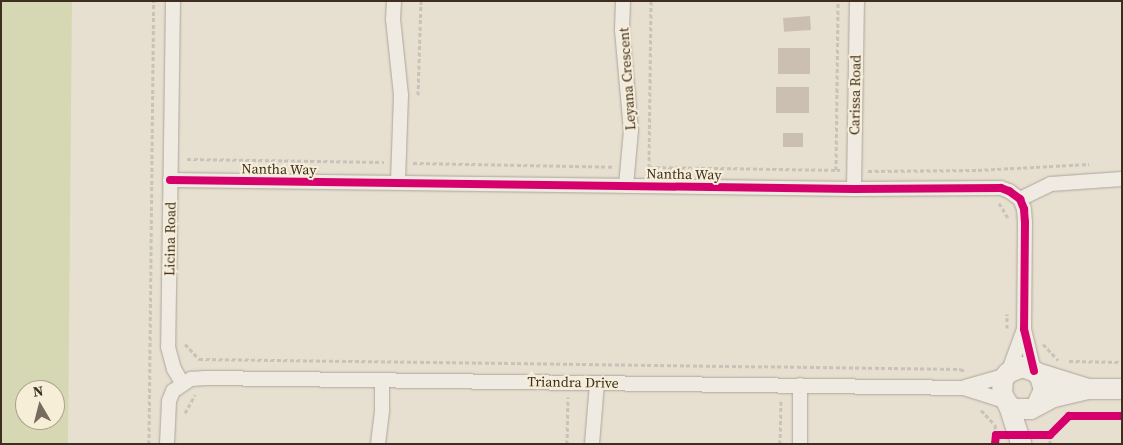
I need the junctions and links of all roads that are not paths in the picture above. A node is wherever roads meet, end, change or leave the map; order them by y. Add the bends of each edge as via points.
1 (173, 1) edge
2 (394, 1) edge
3 (623, 1) edge
4 (856, 1) edge
5 (1122, 179) edge
6 (170, 180) junction
7 (398, 184) junction
8 (626, 186) junction
9 (854, 189) junction
10 (1020, 199) junction
11 (1024, 329) junction
12 (1036, 372) junction
13 (1008, 374) junction
14 (382, 380) junction
15 (182, 383) junction
16 (597, 383) junction
17 (800, 385) junction
18 (964, 388) junction
19 (1088, 389) junction
20 (1122, 389) edge
21 (1007, 403) junction
22 (1036, 406) junction
23 (1022, 439) edge
24 (167, 444) edge
25 (378, 444) edge
26 (592, 444) edge
27 (800, 444) edge

1 - 6 street, Licina Road
2 - 7 street via 393,20 402,95
3 - 8 street, Leyana Crescent via 622,30 631,130
4 - 9 street, Carissa Road
5 - 10 street via 1051,184
6 - 7 street, Nantha Way
6 - 15 street, Licina Road via 168,347
7 - 8 street, Nantha Way
8 - 9 street, Nantha Way
9 - 10 street, Nantha Way via 1001,188 1010,190
10 - 11 street via 1026,222
11 - 12 street
11 - 13 street
12 - 13 street via 1022,368
12 - 19 street
12 - 22 street via 1044,390
13 - 18 street, Triandra Drive
13 - 21 street via 1001,387
14 - 15 street, Triandra Drive via 197,378
14 - 16 street, Triandra Drive
14 - 25 street
15 - 24 street via 173,391 169,401
16 - 17 street, Triandra Drive
16 - 26 street
17 - 18 street, Triandra Drive
17 - 27 street
18 - 21 street, Triandra Drive
19 - 20 street
19 - 22 street via 1054,397
21 - 22 street via 1023,410
21 - 23 street
22 - 23 street

